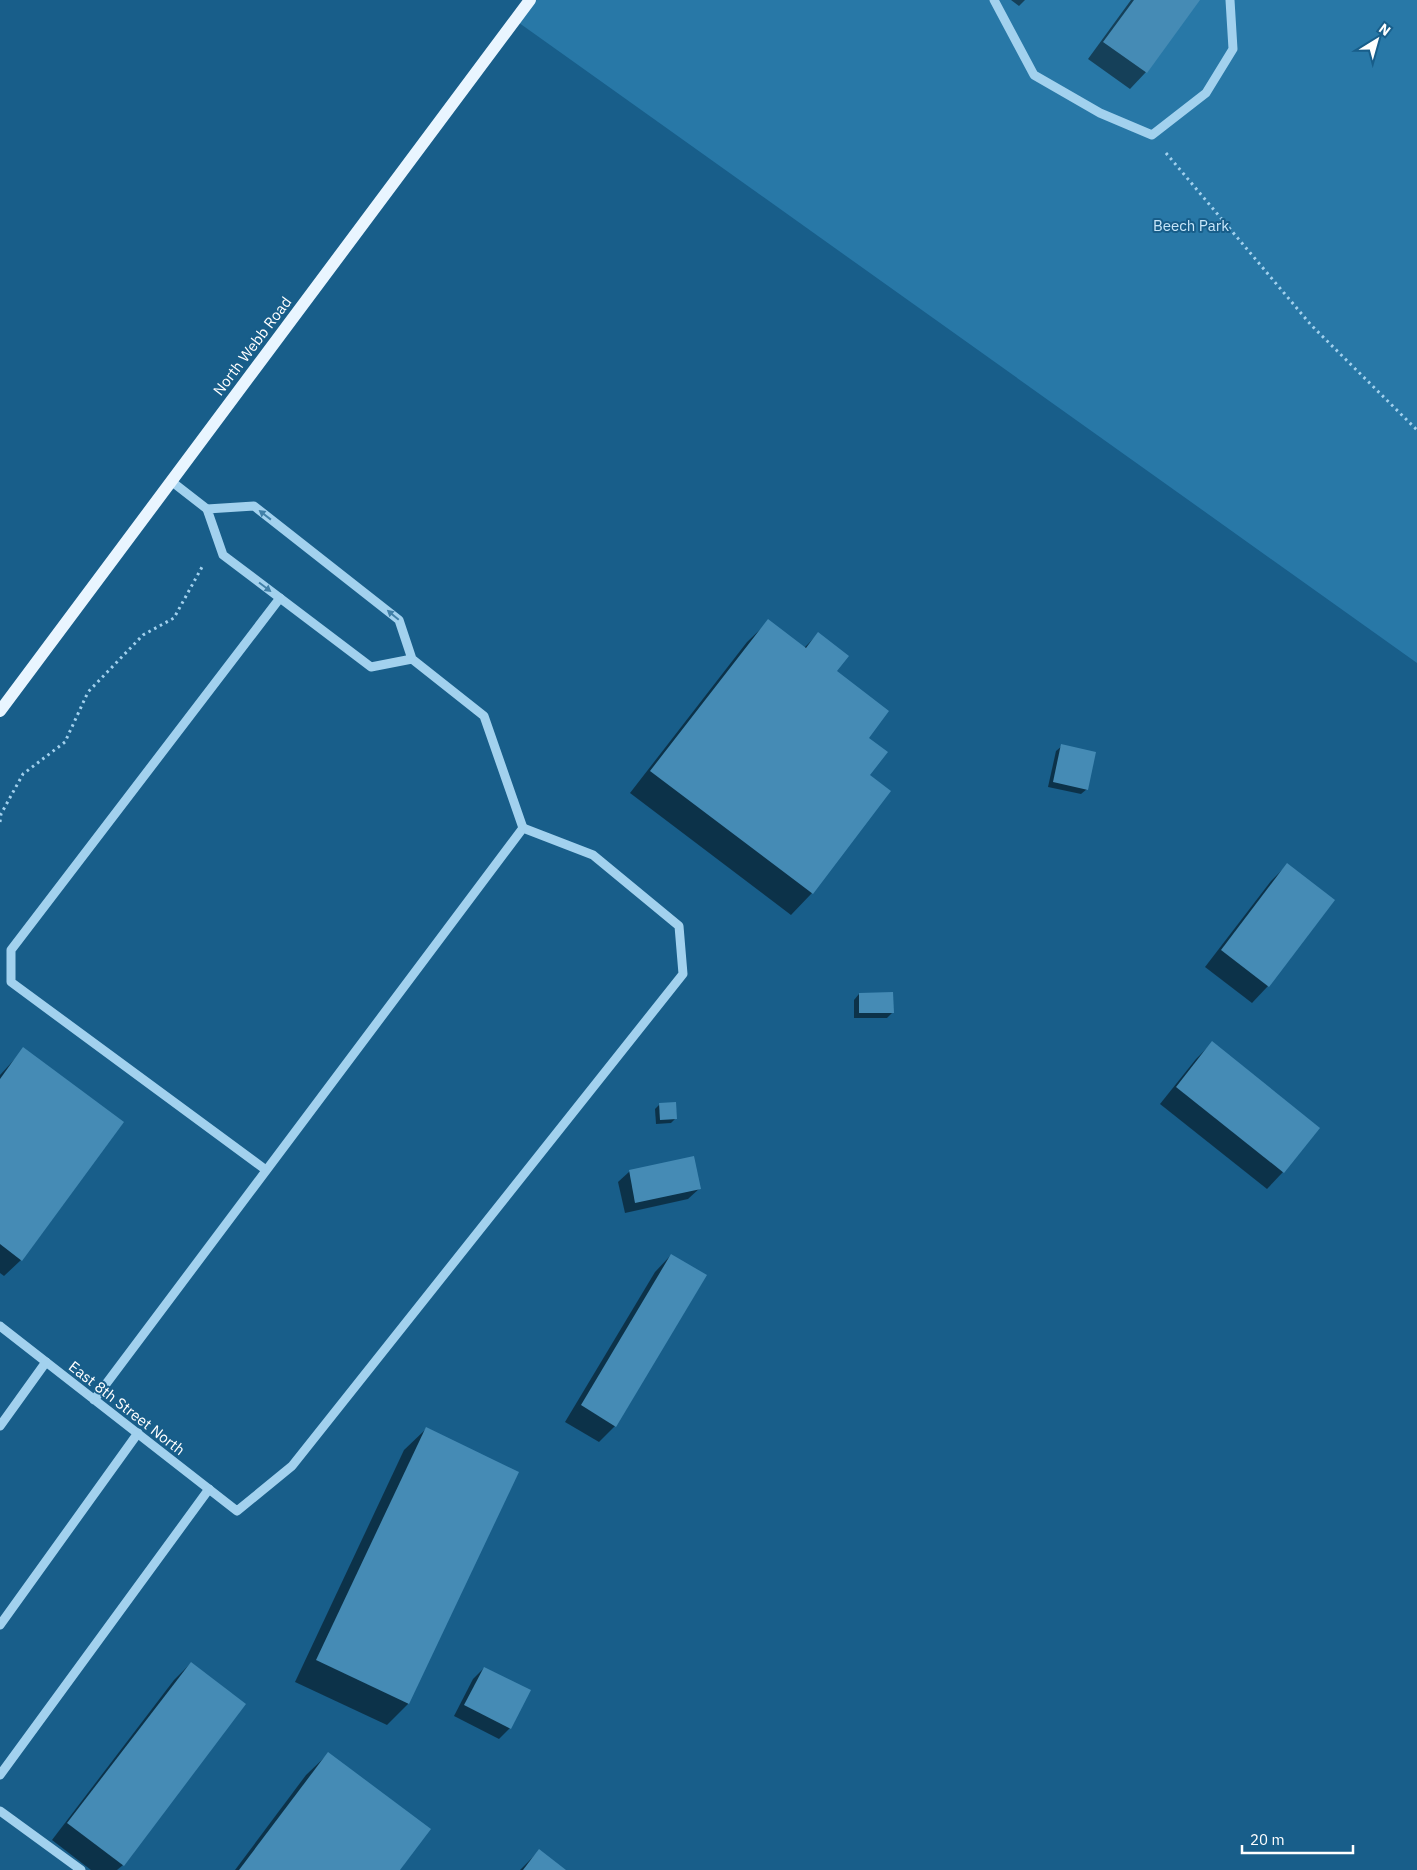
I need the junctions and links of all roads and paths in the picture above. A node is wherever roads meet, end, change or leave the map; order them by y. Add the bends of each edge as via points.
1 (530, 0) edge
2 (994, 0) edge
3 (1230, 0) edge
4 (1152, 135) junction
5 (1417, 430) edge
6 (171, 481) junction
7 (207, 509) junction
8 (222, 555) junction
9 (280, 598) junction
10 (412, 659) junction
11 (0, 711) edge
12 (0, 822) edge
13 (523, 828) junction
14 (266, 1170) junction
15 (0, 1326) edge
16 (46, 1362) junction
17 (94, 1400) junction
18 (0, 1426) edge
19 (138, 1433) junction
20 (209, 1490) junction
21 (0, 1625) edge
22 (0, 1775) edge
23 (0, 1811) edge
24 (81, 1870) edge

1 - 6 main road, North Webb Road
2 - 4 street via 1034,75 1100,113
3 - 4 street via 1234,49 1206,93
4 - 5 path via 1310,325
6 - 7 street
6 - 11 main road, North Webb Road
7 - 8 street
10 -> 7 street via 399,620 254,506
8 -> 9 street
8 - 12 path via 205,561 174,618 143,635 88,692 64,742 22,774
9 - 10 street via 371,667
9 - 14 street via 11,950 11,982
10 - 13 street via 484,716
13 - 14 street
13 - 20 street, East 8th Street North via 593,855 679,926 683,974 292,1466 237,1511
14 - 17 street
15 - 16 street, East 8th Street North
16 - 17 street, East 8th Street North
16 - 18 street
17 - 19 street, East 8th Street North
19 - 20 street, East 8th Street North
19 - 21 street
20 - 22 street
23 - 24 street

